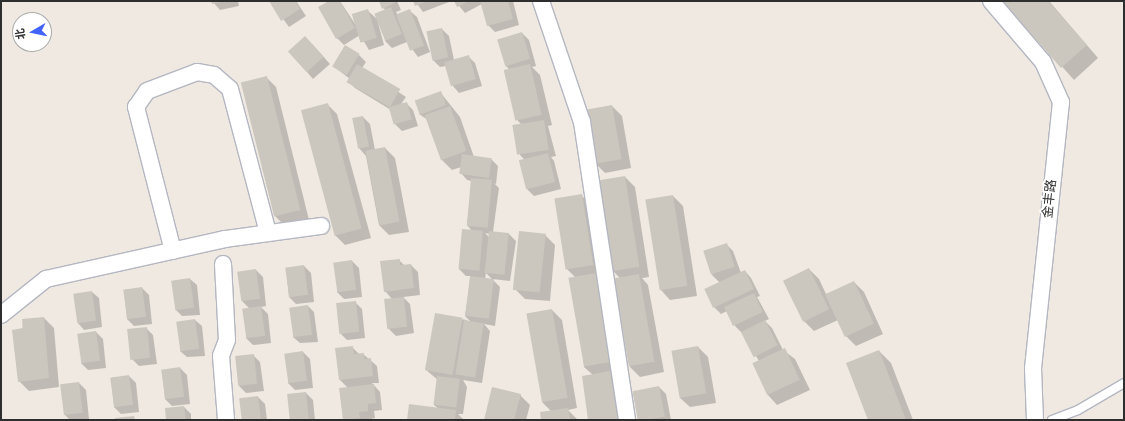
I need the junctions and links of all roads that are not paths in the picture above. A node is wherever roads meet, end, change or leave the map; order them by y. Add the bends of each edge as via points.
1 (541, 1) edge
2 (991, 1) edge
3 (321, 226) dead end
4 (268, 233) junction
5 (174, 251) junction
6 (223, 264) dead end
7 (1, 315) edge
8 (1124, 383) edge
9 (226, 420) edge
10 (627, 420) edge
11 (1035, 420) edge
12 (1052, 420) edge

1 - 10 street via 582,122
2 - 11 street, 金丰路 via 1043,62 1061,102 1033,368
3 - 4 street
4 - 5 street
4 - 5 street via 230,89 214,75 198,72 147,91 136,107
5 - 7 street via 46,279
6 - 9 street via 227,340 221,356
8 - 12 lane via 1078,410

